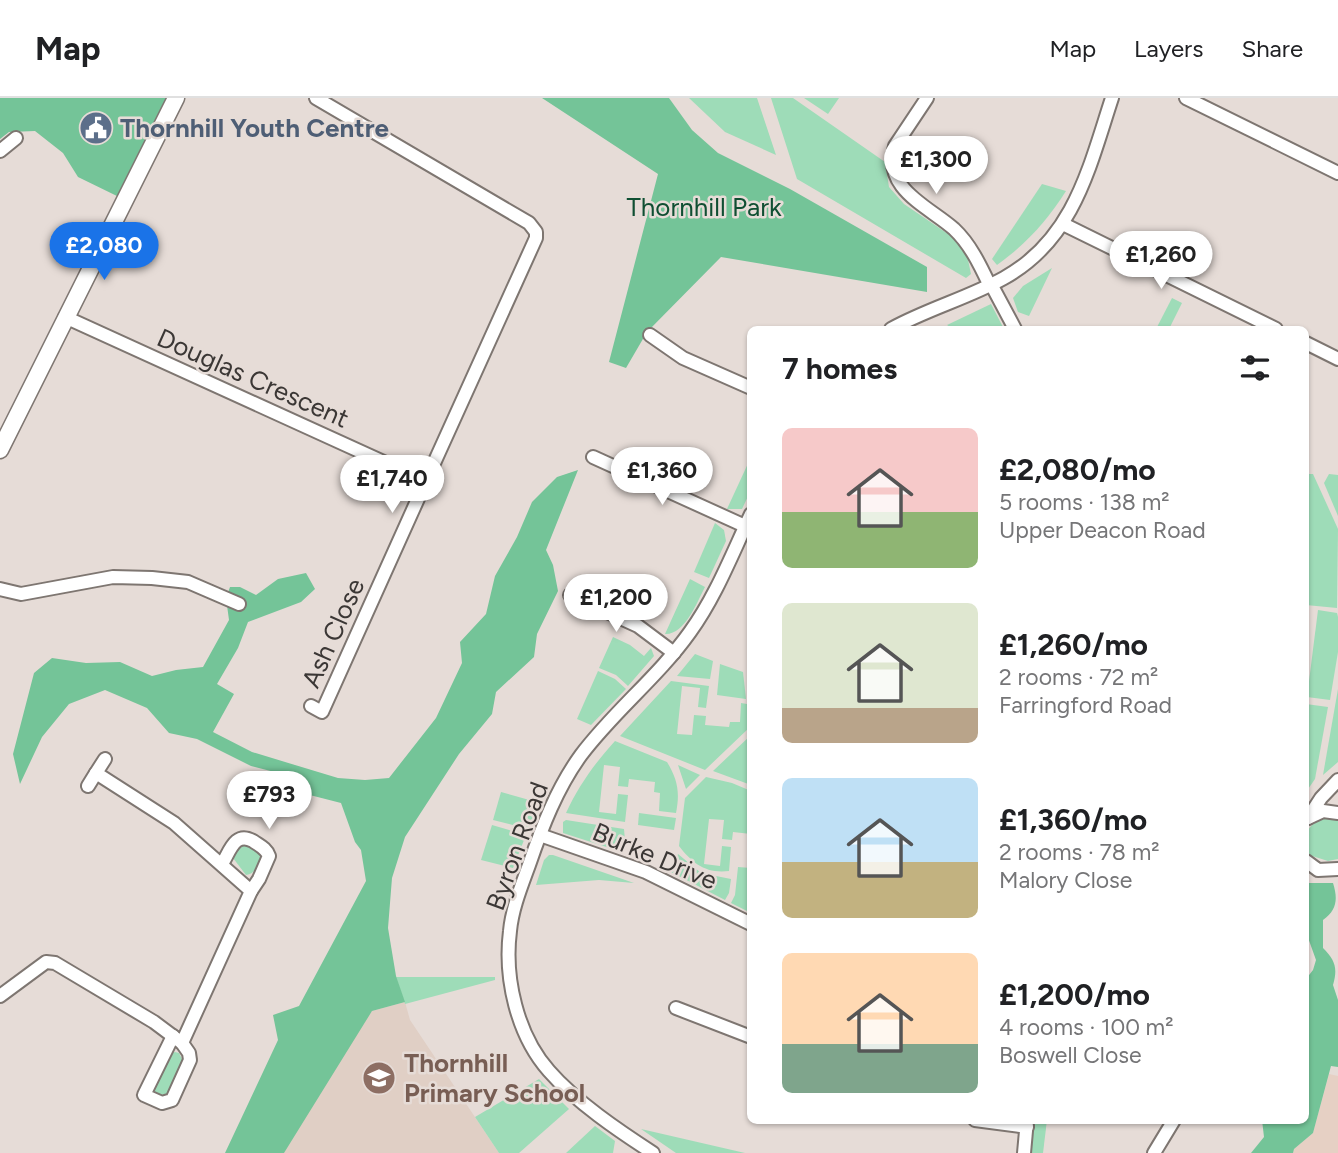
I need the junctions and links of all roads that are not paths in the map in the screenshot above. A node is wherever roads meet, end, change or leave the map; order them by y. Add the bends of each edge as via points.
1 (176, 98) edge
2 (316, 98) edge
3 (927, 98) edge
4 (1112, 98) edge
5 (1185, 98) edge
6 (16, 138) dead end
7 (0, 151) edge
8 (1338, 173) edge
9 (1063, 224) junction
10 (990, 284) junction
11 (65, 317) junction
12 (898, 326) edge
13 (1013, 326) edge
14 (1270, 326) edge
15 (650, 335) dead end
16 (1309, 344) edge
17 (1338, 359) edge
18 (747, 386) edge
19 (0, 450) edge
20 (593, 457) dead end
21 (423, 477) junction
22 (747, 520) edge
23 (747, 522) edge
24 (0, 589) edge
25 (570, 595) dead end
26 (239, 604) dead end
27 (674, 653) junction
28 (311, 706) dead end
29 (105, 759) dead end
30 (96, 773) junction
31 (1338, 780) edge
32 (88, 786) dead end
33 (1338, 813) edge
34 (1309, 816) edge
35 (1309, 818) edge
36 (540, 835) junction
37 (222, 864) junction
38 (1309, 864) edge
39 (1338, 869) edge
40 (251, 891) junction
41 (747, 921) edge
42 (0, 996) edge
43 (676, 1008) dead end
44 (747, 1035) edge
45 (177, 1039) junction
46 (1027, 1124) edge
47 (1172, 1124) edge
48 (653, 1153) edge
49 (1024, 1153) edge
50 (1154, 1153) edge

1 - 11 street
2 - 21 street via 529,223 536,232 430,472
3 - 10 street via 895,146 894,171 906,193 962,238
4 - 9 street via 1079,195
5 - 8 street
6 - 7 street
9 - 10 street via 1023,265
9 - 14 street
10 - 12 street
10 - 13 street
11 - 19 street
11 - 21 street, Douglas Crescent
15 - 18 street via 683,358
16 - 17 street
20 - 22 street
21 - 28 street, Ash Close via 421,492 322,712
23 - 27 street, Byron Road via 707,605
24 - 26 street via 21,594 113,577 152,578 188,582
25 - 27 street via 638,626
27 - 36 street, Byron Road via 582,754
29 - 30 street
30 - 32 street
30 - 37 street via 174,823
31 - 34 street
33 - 35 street via 1323,811
36 - 41 street, Burke Drive via 646,872
36 - 48 street, Byron Road via 509,932 510,984 522,1026 558,1081
37 - 40 street
37 - 40 street via 240,838 264,848 269,856
38 - 39 street via 1318,870
40 - 45 street
42 - 45 street via 47,962 55,963
43 - 44 street
45 - 45 street via 144,1095 162,1103 172,1100 190,1060
46 - 49 street
47 - 50 street

